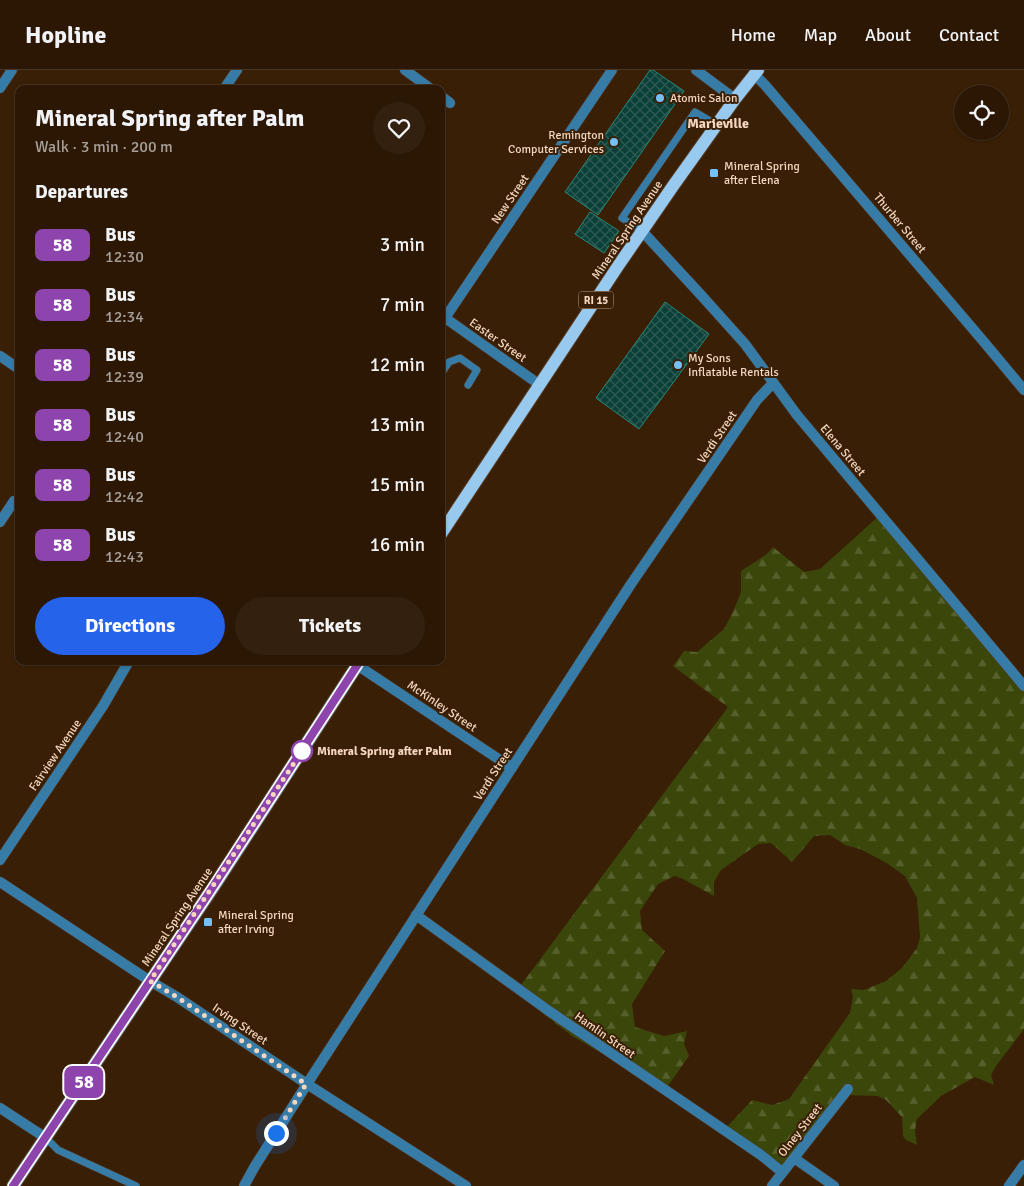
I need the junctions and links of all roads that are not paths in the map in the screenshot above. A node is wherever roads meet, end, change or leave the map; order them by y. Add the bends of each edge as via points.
1 (12, 70) edge
2 (236, 70) edge
3 (405, 70) edge
4 (612, 70) edge
5 (696, 70) edge
6 (756, 72) edge
7 (227, 85) edge
8 (426, 85) edge
9 (0, 88) edge
10 (734, 99) junction
11 (717, 125) junction
12 (642, 232) junction
13 (445, 313) edge
14 (445, 317) edge
15 (0, 356) edge
16 (15, 366) edge
17 (445, 368) edge
18 (773, 383) junction
19 (468, 384) dead end
20 (540, 385) junction
21 (1024, 390) edge
22 (14, 501) dead end
23 (0, 522) edge
24 (445, 528) edge
25 (127, 665) edge
26 (358, 665) edge
27 (362, 665) edge
28 (1024, 686) edge
29 (512, 768) junction
30 (0, 860) edge
31 (0, 882) edge
32 (416, 915) junction
33 (150, 981) junction
34 (306, 1084) junction
35 (848, 1088) dead end
36 (0, 1108) edge
37 (46, 1138) junction
38 (794, 1158) junction
39 (1024, 1165) edge
40 (782, 1172) junction
41 (13, 1186) edge
42 (136, 1186) edge
43 (244, 1186) edge
44 (466, 1186) edge
45 (772, 1186) edge
46 (834, 1186) edge
47 (1009, 1186) edge

1 - 9 street
2 - 7 street
3 - 8 street
4 - 13 street, New Street
5 - 10 street
6 - 10 main road, Mineral Spring Avenue / RI 15
6 - 21 street, Thurber Street
10 - 11 main road, Mineral Spring Avenue / RI 15
11 - 12 main road, Mineral Spring Avenue / RI 15
11 - 12 lane via 695,112 622,218
12 - 18 street, Elena Street via 745,344
12 - 20 main road, Mineral Spring Avenue / RI 15
14 - 20 street, Easter Street
15 - 16 street
17 - 19 lane via 449,362 460,358 477,370
18 - 28 street, Elena Street
18 - 29 street, Verdi Street via 757,400 631,584
20 - 24 main road, Mineral Spring Avenue / RI 15
22 - 23 street
25 - 30 street, Fairview Avenue
26 - 33 main road, Mineral Spring Avenue
27 - 29 street, McKinley Street
29 - 32 street, Verdi Street
31 - 33 street, Irving Street
32 - 34 street, Verdi Street
32 - 40 street, Hamlin Street
33 - 34 street, Irving Street
33 - 37 main road, Mineral Spring Avenue
34 - 43 street, Verdi Street
34 - 44 street, Irving Street
35 - 38 street, Olney Street
36 - 37 street
37 - 41 main road, Mineral Spring Avenue
37 - 42 lane via 58,1150
38 - 40 street, Olney Street
38 - 46 street
39 - 47 street
40 - 45 street, Olney Street

